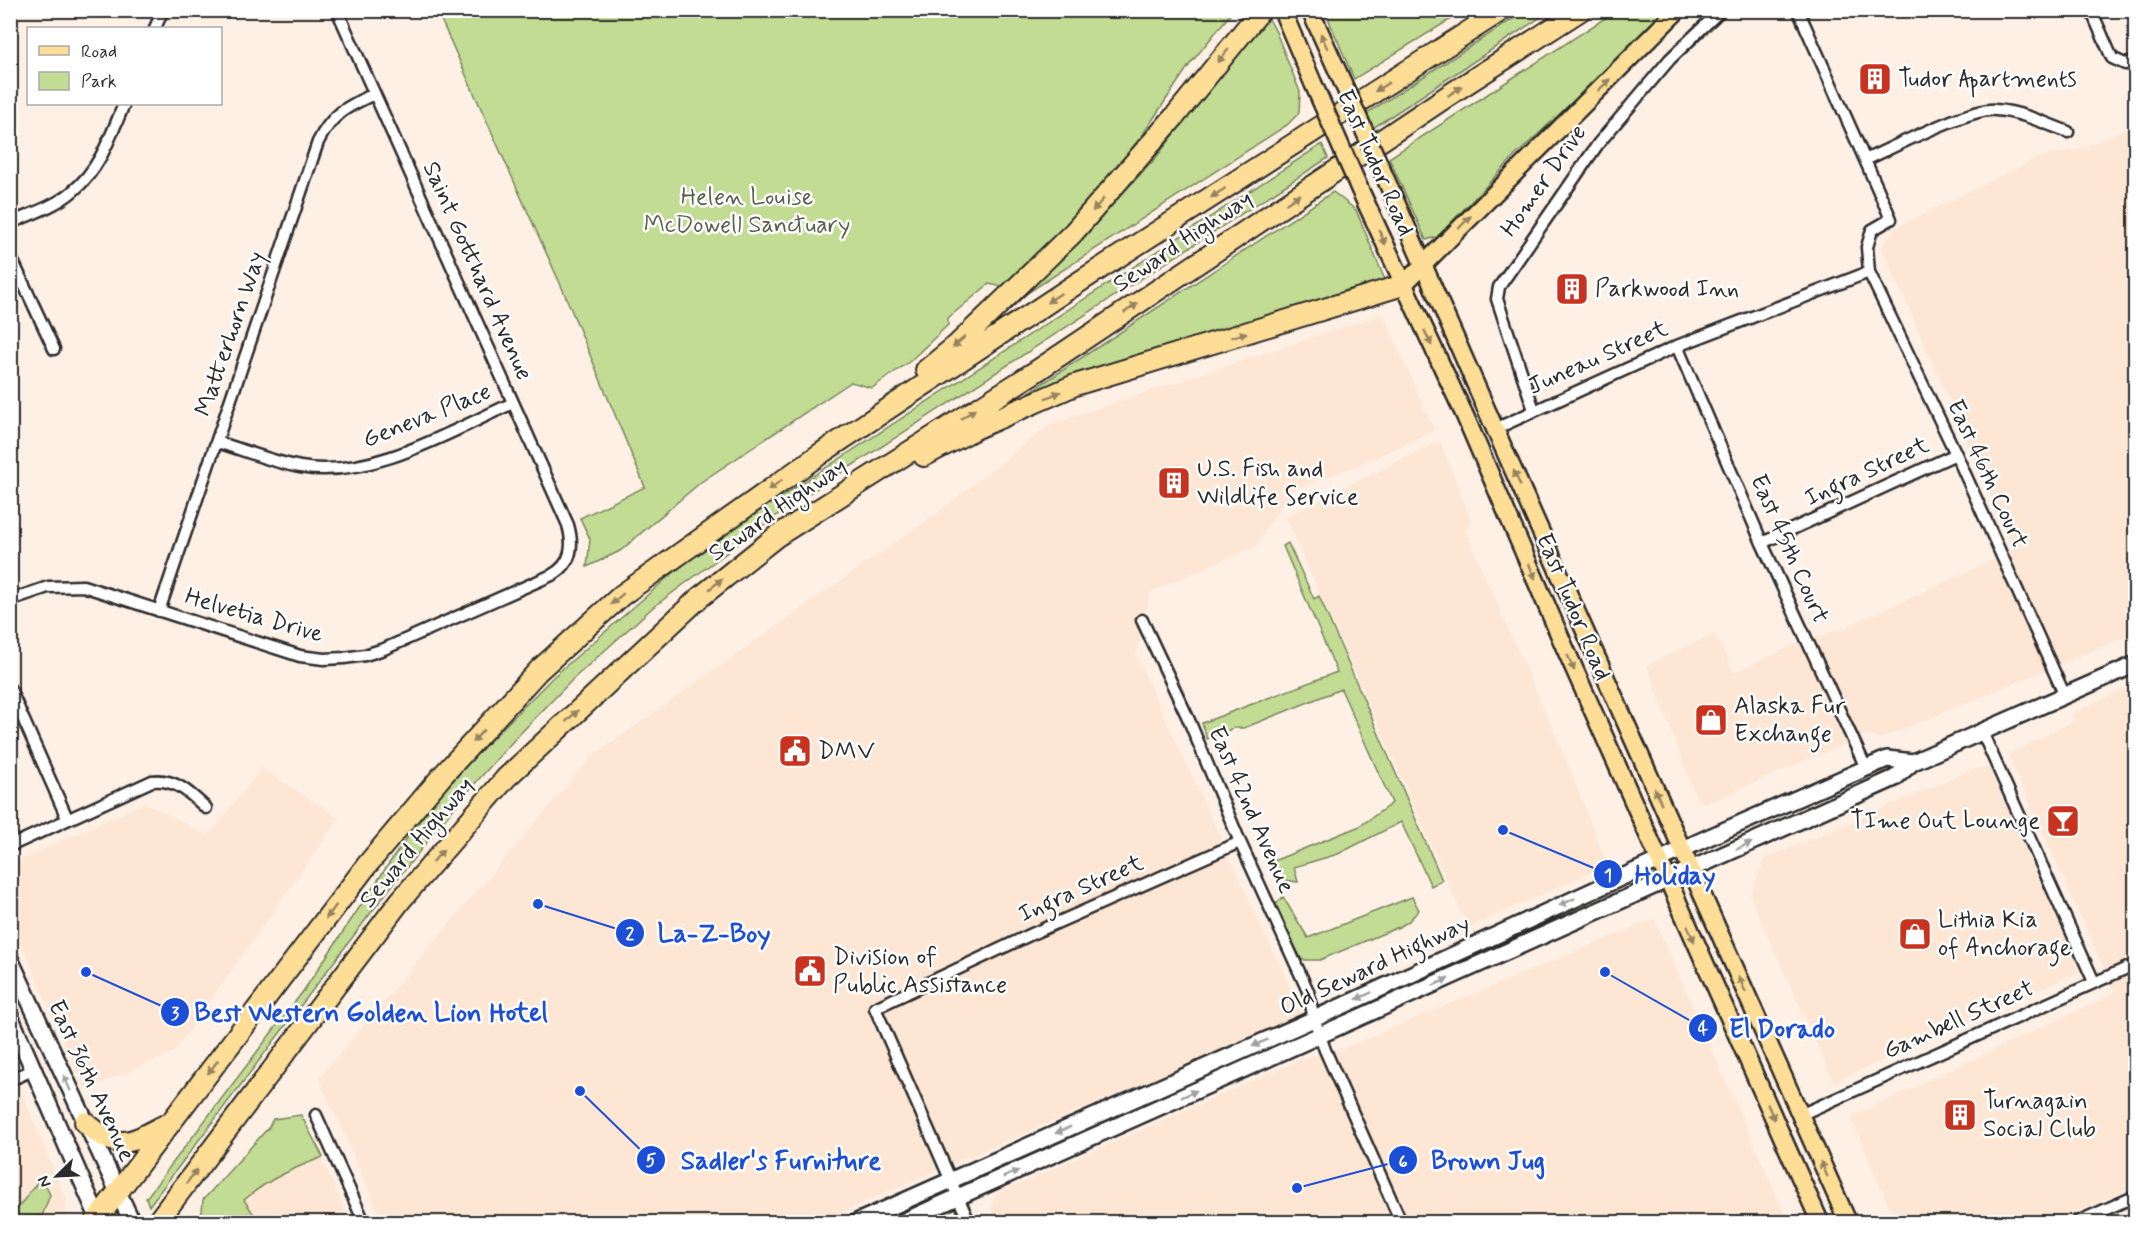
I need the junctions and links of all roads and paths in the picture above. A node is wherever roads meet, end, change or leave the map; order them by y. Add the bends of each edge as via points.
1 (163, 10) edge
2 (337, 10) edge
3 (1261, 10) edge
4 (1281, 10) edge
5 (1310, 10) edge
6 (1502, 10) edge
7 (1581, 10) edge
8 (1678, 10) edge
9 (1721, 10) edge
10 (1798, 10) edge
11 (2091, 10) edge
12 (155, 27) edge
13 (2136, 62) edge
14 (374, 94) junction
15 (124, 105) edge
16 (2068, 132) dead end
17 (1865, 160) junction
18 (10, 223) edge
19 (10, 255) edge
20 (1424, 263) junction
21 (1869, 272) junction
22 (1403, 285) junction
23 (1677, 346) junction
24 (54, 349) dead end
25 (513, 403) junction
26 (1534, 410) junction
27 (1495, 429) junction
28 (217, 442) junction
29 (823, 452) junction
30 (1956, 454) junction
31 (777, 536) junction
32 (1762, 543) junction
33 (571, 550) joint
34 (10, 600) edge
35 (159, 611) junction
36 (1142, 620) dead end
37 (2136, 664) edge
38 (10, 688) edge
39 (2066, 696) junction
40 (1982, 732) junction
41 (1913, 762) junction
42 (1866, 768) junction
43 (206, 808) dead end
44 (67, 818) junction
45 (1240, 842) junction
46 (10, 846) edge
47 (1682, 850) junction
48 (1658, 860) junction
49 (1691, 870) junction
50 (1667, 881) junction
51 (10, 959) edge
52 (2136, 964) edge
53 (2094, 982) junction
54 (10, 1016) edge
55 (1314, 1019) junction
56 (1321, 1036) junction
57 (33, 1070) junction
58 (10, 1080) edge
59 (1800, 1114) junction
60 (316, 1115) dead end
61 (85, 1122) junction
62 (171, 1122) junction
63 (950, 1180) junction
64 (117, 1193) junction
65 (2136, 1196) edge
66 (958, 1198) junction
67 (98, 1221) edge
68 (132, 1222) edge
69 (157, 1222) edge
70 (364, 1222) edge
71 (857, 1222) edge
72 (902, 1222) edge
73 (969, 1222) edge
74 (1401, 1222) edge
75 (1820, 1222) edge
76 (1848, 1222) edge
77 (2077, 1222) edge

1 - 12 street
2 - 14 street, Saint Gotthard Avenue
3 -> 29 highway via 1073,233 958,344
4 -> 22 main road, East Tudor Road, bridge
20 -> 5 main road, East Tudor Road, bridge
6 -> 29 highway, Seward Highway
31 -> 7 highway, Seward Highway via 1035,372
20 -> 8 main road, Homer Drive
9 - 26 street, Homer Drive via 1670,59 1598,144 1499,287 1497,299
10 - 17 street
11 - 13 street via 2112,58 2125,64
14 - 25 street, Saint Gotthard Avenue
14 - 28 street, Matterhorn Way via 339,113 318,142
15 - 18 street via 98,164 86,179 56,203
16 - 17 street via 1994,109 1967,115
17 - 21 street via 1891,219 1872,230 1867,247
19 - 24 street
20 - 22 main road, Homer Drive
20 - 27 main road, East Tudor Road
21 - 23 street, Juneau Street
21 - 30 street, East 46th Court
31 -> 22 highway via 979,427 1075,386
22 -> 48 main road, East Tudor Road via 1465,416
23 - 26 street, Juneau Street
23 - 32 street, East 45th Court
25 - 28 street, Geneva Place via 399,455 343,467 300,467
25 - 33 street, Saint Gotthard Avenue via 568,525
26 - 27 street, Juneau Street
47 -> 27 main road, East Tudor Road
28 - 35 street, Matterhorn Way
29 -> 62 highway, Seward Highway via 622,595 539,670 367,865
30 - 32 street, Ingra Street
30 - 39 street, East 46th Court
69 -> 31 highway, Seward Highway via 400,901 506,778 699,598
32 - 42 street, East 45th Court
33 - 35 street, Helvetia Drive via 562,570 365,655 312,657 279,651
34 - 35 street, Helvetia Drive via 48,587 83,586
36 - 45 street, East 42nd Avenue
37 - 39 main road, Old Seward Highway
38 - 44 street
39 - 40 main road, Old Seward Highway
40 - 41 main road, Old Seward Highway
40 - 53 street
41 - 42 main road, Old Seward Highway via 1887,759
49 -> 41 main road, Old Seward Highway via 1895,778
42 - 47 main road, Old Seward Highway
43 - 44 street via 180,786 159,780
44 - 46 street
45 - 55 street, East 42nd Avenue via 1308,991
45 - 63 street, Ingra Street via 875,1008
47 - 48 main road, Old Seward Highway
47 - 49 main road, East Tudor Road
48 - 50 main road, East Tudor Road
48 -> 55 main road, Old Seward Highway
49 - 50 main road, Old Seward Highway
59 -> 49 main road, East Tudor Road
56 -> 50 main road, Old Seward Highway
50 -> 75 main road, East Tudor Road
61 -> 51 main road, East 36th Avenue
52 - 53 street, Gambell Street
53 - 59 street, Gambell Street
54 - 57 main road, East 36th Avenue
55 - 56 street, East 42nd Avenue
55 -> 63 main road, Old Seward Highway
66 -> 56 main road, Old Seward Highway
56 - 74 street, East 42nd Avenue
57 - 58 street
57 - 67 main road, East 36th Avenue
76 -> 59 main road, East Tudor Road
60 - 70 street
61 - 62 highway via 101,1137 119,1143 138,1139
61 - 64 main road, East 36th Avenue
62 - 64 highway, Seward Highway
63 - 66 street
63 - 71 main road, Old Seward Highway
64 - 67 highway, Seward Highway
64 - 68 main road, East 36th Avenue
65 - 77 street
66 - 72 main road, Old Seward Highway
66 - 73 street

